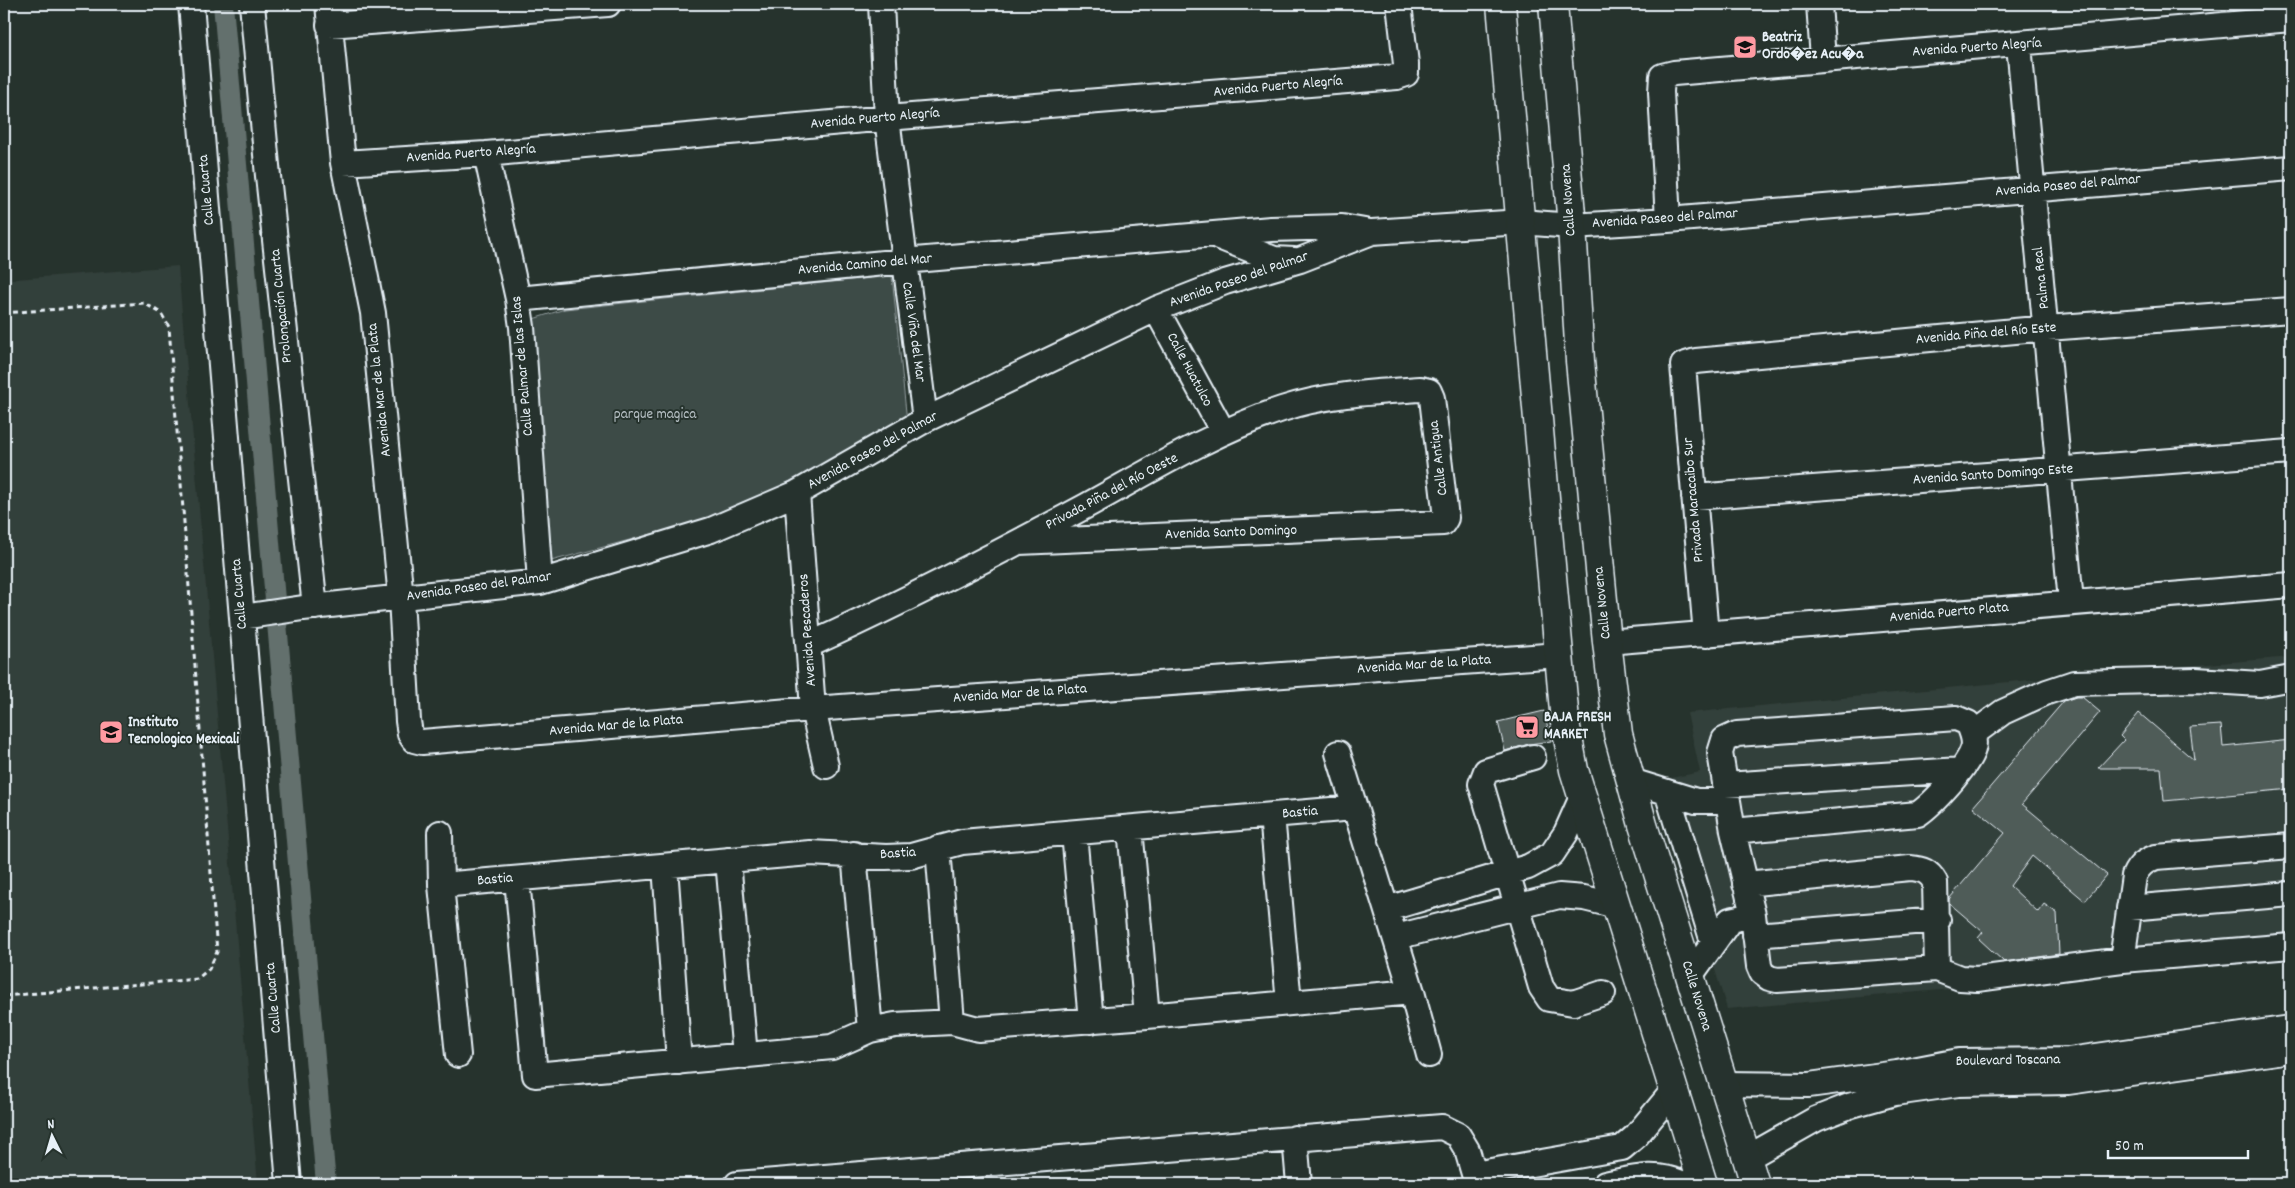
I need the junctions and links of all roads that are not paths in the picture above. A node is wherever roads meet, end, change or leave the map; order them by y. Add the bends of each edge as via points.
1 (191, 4) edge
2 (252, 4) edge
3 (608, 4) edge
4 (881, 4) edge
5 (1399, 4) edge
6 (1502, 4) edge
7 (1553, 4) edge
8 (1819, 4) edge
9 (329, 15) edge
10 (2291, 19) edge
11 (2019, 45) junction
12 (1823, 59) junction
13 (886, 118) junction
14 (486, 154) junction
15 (343, 163) junction
16 (2291, 168) edge
17 (2033, 189) junction
18 (1668, 220) junction
19 (1521, 222) junction
20 (1572, 226) junction
21 (1372, 232) junction
22 (1213, 235) junction
23 (1300, 260) junction
24 (904, 262) junction
25 (1225, 282) junction
26 (518, 299) junction
27 (1156, 308) junction
28 (2291, 310) edge
29 (2047, 328) junction
30 (1683, 365) joint
31 (1429, 391) joint
32 (925, 420) junction
33 (1223, 432) junction
34 (2291, 452) edge
35 (2058, 470) junction
36 (797, 493) junction
37 (1694, 497) junction
38 (1443, 524) joint
39 (1019, 542) junction
40 (540, 582) junction
41 (2291, 585) edge
42 (401, 598) junction
43 (2071, 602) junction
44 (309, 608) junction
45 (252, 616) junction
46 (1706, 635) junction
47 (1607, 642) junction
48 (809, 645) junction
49 (1559, 655) junction
50 (2291, 678) edge
51 (814, 709) junction
52 (1973, 734) junction
53 (1338, 753) dead end
54 (1534, 757) dead end
55 (826, 766) dead end
56 (1960, 770) junction
57 (1631, 781) junction
58 (1667, 792) junction
59 (1726, 793) junction
60 (1582, 797) junction
61 (1354, 808) junction
62 (1272, 815) junction
63 (1130, 828) junction
64 (1733, 831) junction
65 (440, 833) dead end
66 (1074, 833) junction
67 (2291, 846) edge
68 (938, 848) junction
69 (854, 854) junction
70 (728, 860) junction
71 (665, 866) junction
72 (1508, 874) junction
73 (517, 879) junction
74 (1745, 884) junction
75 (441, 885) junction
76 (2291, 894) edge
77 (1516, 906) junction
78 (1617, 906) junction
79 (2130, 908) junction
80 (1387, 909) junction
81 (1938, 920) junction
82 (1754, 925) junction
83 (1396, 937) junction
84 (1713, 942) junction
85 (2291, 946) edge
86 (2122, 960) junction
87 (1937, 969) junction
88 (1690, 976) junction
89 (1412, 992) junction
90 (1603, 993) dead end
91 (1288, 1003) junction
92 (1147, 1016) junction
93 (1091, 1020) junction
94 (952, 1022) junction
95 (2291, 1028) edge
96 (870, 1030) junction
97 (2291, 1050) edge
98 (458, 1055) dead end
99 (1429, 1055) dead end
100 (745, 1056) junction
101 (679, 1062) junction
102 (2069, 1071) junction
103 (1846, 1081) junction
104 (1724, 1084) junction
105 (1674, 1090) junction
106 (1852, 1105) junction
107 (1295, 1138) junction
108 (1591, 1155) junction
109 (1747, 1158) junction
110 (1476, 1179) edge
111 (289, 1184) edge
112 (737, 1184) edge
113 (1299, 1184) edge
114 (1598, 1184) edge
115 (1605, 1184) edge
116 (1684, 1184) edge
117 (1703, 1184) edge
118 (1755, 1184) edge

1 - 45 street, Calle Cuarta
2 - 44 street, Prolongación Cuarta
3 - 9 street
4 - 13 street, Calle Viña del Mar
5 - 13 street, Avenida Puerto Alegría via 1406,74 1398,78
6 - 19 main road
7 - 20 main road, Calle Novena
8 - 12 street
9 - 15 street, Avenida Mar de la Plata
10 - 11 street, Avenida Puerto Alegría
11 - 12 street, Avenida Puerto Alegría
11 - 17 street, Palma Real
12 - 18 street, Avenida Puerto Alegría via 1662,76
13 - 14 street, Avenida Puerto Alegría
13 - 24 street, Calle Viña del Mar
14 - 15 street, Avenida Puerto Alegría
14 - 26 street, Calle Palmar de las Islas
15 - 42 street, Avenida Mar de la Plata via 373,313
16 - 17 street, Avenida Paseo del Palmar
17 - 18 street, Avenida Paseo del Palmar
17 - 29 street, Palma Real
18 - 20 street, Avenida Paseo del Palmar
19 - 20 street, Avenida Paseo del Palmar
19 - 21 street, Avenida Paseo del Palmar
19 - 49 main road
20 - 47 main road, Calle Novena via 1580,361
21 - 22 street, Avenida Camino del Mar via 1342,227
21 - 23 street, Avenida Paseo del Palmar
22 - 23 street, Avenida Camino del Mar via 1274,259
22 - 24 street, Avenida Camino del Mar
22 - 25 street via 1228,244 1235,257 1234,270
23 - 25 street, Avenida Paseo del Palmar
24 - 26 street, Avenida Camino del Mar
24 - 32 street, Calle Viña del Mar
25 - 27 street, Avenida Paseo del Palmar
26 - 40 street, Calle Palmar de las Islas
27 - 32 street, Avenida Paseo del Palmar
27 - 33 street, Calle Huatulco
28 - 29 street, Avenida Piña del Río Este
29 - 30 street, Avenida Piña del Río Este via 1696,361
29 - 35 street, Palma Real
30 - 37 street, Privada Maracaibo Sur
31 - 33 street, Privada Piña del Río Oeste via 1344,394 1283,408
31 - 38 street, Calle Antigua via 1446,518
32 - 36 street, Avenida Paseo del Palmar
33 - 39 street, Privada Piña del Río Oeste
34 - 35 street, Avenida Santo Domingo Este
35 - 37 street, Avenida Santo Domingo Este
35 - 43 street, Palma Real
36 - 40 street, Avenida Paseo del Palmar via 711,530
36 - 48 street, Avenida Pescaderos
37 - 46 street, Privada Maracaibo Sur
38 - 39 street, Avenida Santo Domingo
39 - 48 street, Privada Piña del Río Oeste via 883,612
40 - 42 street, Avenida Paseo del Palmar
41 - 43 street, Avenida Puerto Plata
42 - 44 street, Avenida Paseo del Palmar
42 - 51 street, Avenida Mar de la Plata via 408,721 414,740 422,742
43 - 46 street, Avenida Puerto Plata
44 - 45 street, Avenida Paseo del Palmar
45 - 111 street, Calle Cuarta
46 - 47 street, Avenida Puerto Plata
47 - 57 main road, Calle Novena via 1618,734
48 - 51 street, Avenida Pescaderos
49 - 51 street, Avenida Mar de la Plata
49 - 60 main road via 1565,722
50 - 52 street via 2260,684 2196,680 2074,683 2003,712
51 - 55 street, Avenida Pescaderos
52 - 56 street via 1973,749
52 - 59 street via 1968,723 1956,718 1737,734 1724,740 1720,753
53 - 61 street
54 - 72 street via 1486,771 1482,784
56 - 59 street
56 - 64 street via 1918,814
57 - 58 street
57 - 88 main road, Calle Novena
58 - 59 street via 1696,801
58 - 84 street
59 - 64 street
60 - 72 street via 1566,833 1552,854
60 - 78 main road
61 - 62 street, Bastia
61 - 80 street
62 - 63 street, Bastia
62 - 91 street
63 - 66 street, Bastia
63 - 92 street
64 - 74 street
65 - 75 street
66 - 68 street, Bastia via 962,842
66 - 93 street
67 - 79 street via 2156,857 2138,867
68 - 69 street, Bastia via 910,856
68 - 94 street
69 - 70 street, Bastia via 810,853
69 - 96 street
70 - 71 street, Bastia
70 - 100 street
71 - 73 street, Bastia
71 - 101 street
72 - 77 street
72 - 80 street
73 - 75 street, Bastia
73 - 101 street via 535,1075
74 - 81 street via 1921,869 1930,873 1935,882
74 - 82 street
75 - 98 street
76 - 79 street
77 - 78 street via 1559,896
77 - 83 street
77 - 90 street via 1541,987 1549,999 1573,1003
78 - 105 main road
79 - 86 street
80 - 83 street
81 - 82 street
81 - 87 street
82 - 84 street via 1730,920
82 - 87 street via 1759,966 1762,973 1777,980
83 - 89 street
84 - 88 street
85 - 86 street
86 - 87 street via 1977,979 1960,978
88 - 104 main road, Calle Novena
89 - 91 street
89 - 99 street
91 - 92 street
92 - 93 street
93 - 94 street via 978,1029
94 - 96 street via 895,1025
95 - 102 street, Boulevard Toscana
96 - 100 street via 832,1047
97 - 102 street, Boulevard Toscana
100 - 101 street
102 - 103 street, Boulevard Toscana via 1959,1061
102 - 106 street, Boulevard Toscana via 1896,1093
103 - 104 street, Boulevard Toscana via 1809,1085
103 - 106 street
104 - 109 main road, Calle Novena
105 - 108 street via 1622,1148
105 - 117 main road
106 - 109 street, Boulevard Toscana via 1816,1119
107 - 110 street via 1442,1127 1458,1135 1467,1150
107 - 112 street
107 - 113 street
108 - 110 street
108 - 114 street
109 - 118 main road, Calle Novena
115 - 116 street via 1644,1176 1666,1177

